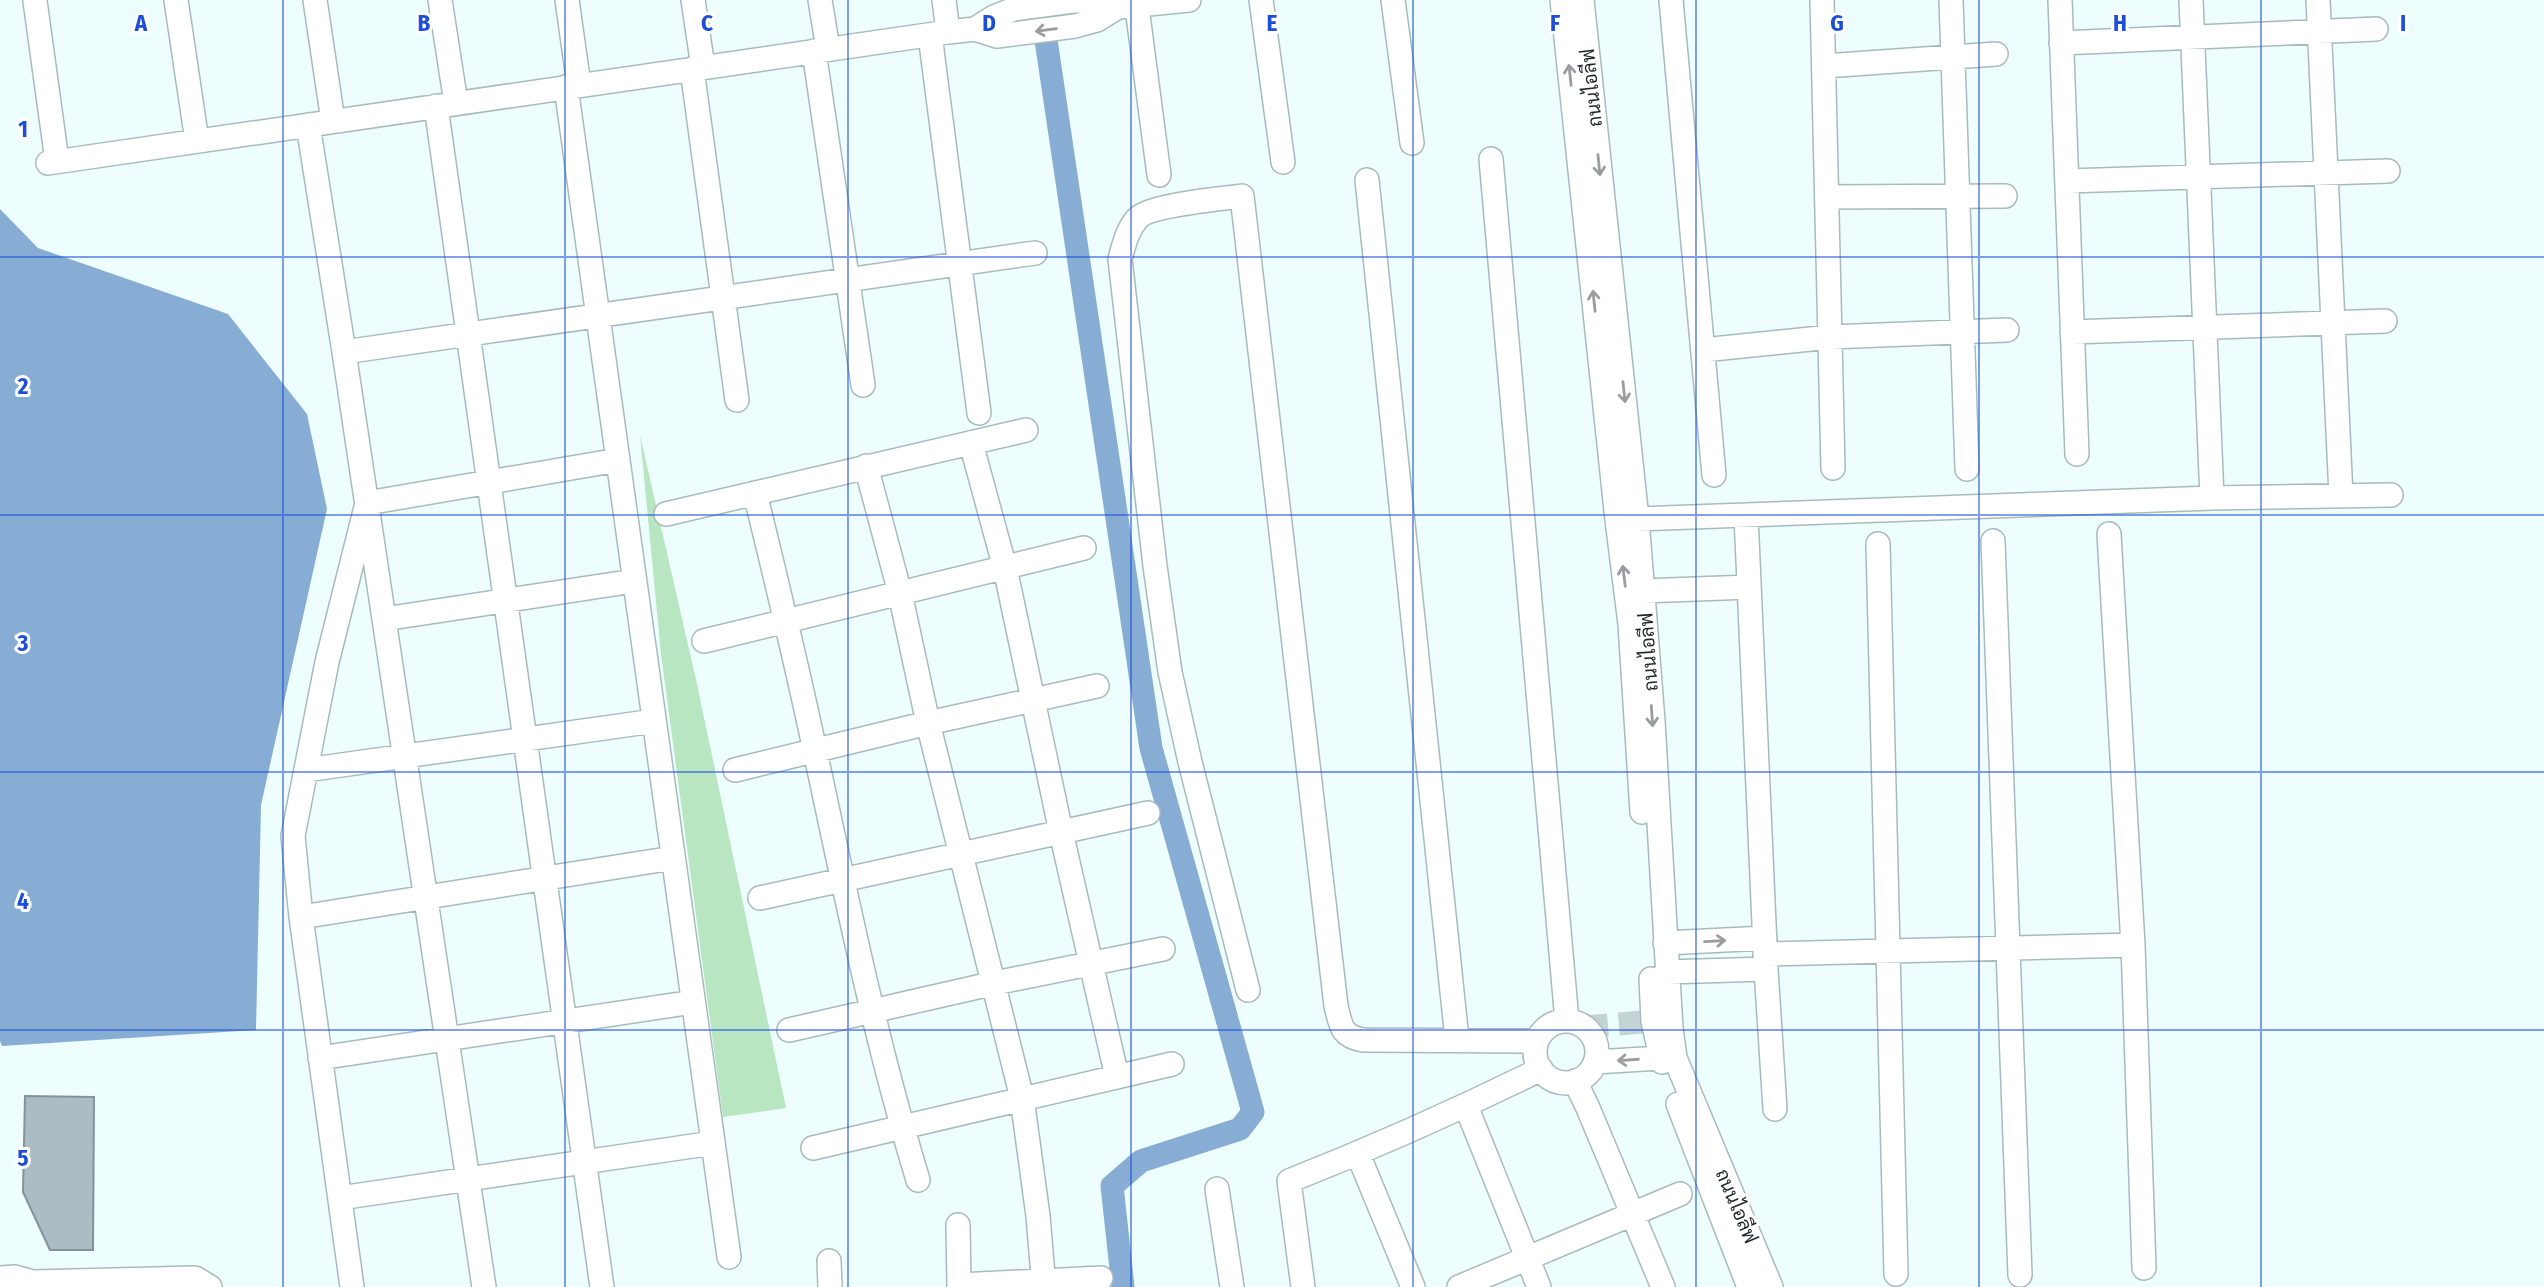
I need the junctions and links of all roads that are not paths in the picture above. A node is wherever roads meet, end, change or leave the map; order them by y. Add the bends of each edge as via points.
1 (176, 0) edge
2 (316, 0) edge
3 (440, 0) edge
4 (567, 0) edge
5 (693, 0) edge
6 (820, 0) edge
7 (944, 0) edge
8 (1189, 0) edge
9 (1261, 0) edge
10 (1393, 0) edge
11 (1562, 0) edge
12 (1582, 0) edge
13 (1671, 0) edge
14 (1822, 0) edge
15 (1951, 0) edge
16 (2060, 0) edge
17 (2191, 0) edge
18 (2319, 0) edge
19 (35, 1) edge
20 (1073, 1) edge
21 (1130, 4) edge
22 (975, 29) junction
23 (2376, 29) dead end
24 (2320, 32) junction
25 (939, 33) junction
26 (2193, 37) junction
27 (2061, 43) junction
28 (821, 50) junction
29 (1996, 54) dead end
30 (1953, 58) junction
31 (1824, 66) junction
32 (698, 68) junction
33 (572, 86) junction
34 (446, 105) junction
35 (333, 121) junction
36 (308, 125) junction
37 (197, 141) junction
38 (1412, 143) dead end
39 (1491, 159) dead end
40 (1283, 162) dead end
41 (2388, 171) dead end
42 (2326, 174) junction
43 (1158, 175) dead end
44 (2199, 177) junction
45 (1367, 180) dead end
46 (2067, 181) junction
47 (1958, 196) junction
48 (2005, 196) dead end
49 (1827, 197) junction
50 (1035, 253) dead end
51 (960, 264) junction
52 (848, 279) junction
53 (723, 298) junction
54 (597, 316) junction
55 (2385, 321) dead end
56 (2333, 323) junction
57 (2205, 327) junction
58 (2007, 330) dead end
59 (1962, 332) junction
60 (2072, 332) junction
61 (468, 334) junction
62 (1830, 337) junction
63 (1703, 350) junction
64 (344, 352) junction
65 (863, 385) dead end
66 (737, 400) dead end
67 (979, 413) dead end
68 (1026, 430) dead end
69 (971, 443) junction
70 (2077, 454) dead end
71 (618, 460) junction
72 (866, 466) junction
73 (1833, 468) dead end
74 (1967, 469) dead end
75 (1714, 475) dead end
76 (489, 482) junction
77 (755, 493) junction
78 (2391, 495) dead end
79 (2341, 496) junction
80 (2212, 498) junction
81 (367, 503) junction
82 (666, 514) dead end
83 (1746, 515) junction
84 (1637, 519) junction
85 (2109, 534) dead end
86 (1993, 541) dead end
87 (1878, 544) dead end
88 (1084, 548) dead end
89 (1005, 568) junction
90 (635, 581) junction
91 (1749, 587) junction
92 (1643, 592) junction
93 (900, 593) junction
94 (506, 600) junction
95 (384, 619) junction
96 (786, 621) junction
97 (704, 641) dead end
98 (1097, 687) dead end
99 (1033, 700) junction
100 (654, 721) junction
101 (928, 723) junction
102 (525, 739) junction
103 (815, 750) junction
104 (405, 756) junction
105 (735, 769) dead end
106 (306, 770) junction
107 (1148, 813) dead end
108 (1061, 832) junction
109 (962, 854) junction
110 (673, 859) junction
111 (545, 879) junction
112 (841, 880) junction
113 (426, 898) junction
114 (760, 898) dead end
115 (301, 917) junction
116 (1665, 943) junction
117 (2133, 945) junction
118 (1163, 948) dead end
119 (2009, 948) junction
120 (1886, 951) junction
121 (1765, 954) junction
122 (1090, 963) junction
123 (1666, 972) junction
124 (995, 983) junction
125 (1248, 990) dead end
126 (693, 1002) junction
127 (874, 1011) junction
128 (565, 1021) junction
129 (1567, 1021) junction
130 (789, 1030) dead end
131 (447, 1039) junction
132 (1457, 1039) junction
133 (1537, 1041) junction
134 (320, 1058) junction
135 (1660, 1058) junction
136 (1595, 1062) junction
137 (1172, 1064) dead end
138 (1541, 1069) junction
139 (1117, 1077) junction
140 (1574, 1081) junction
141 (1022, 1098) junction
142 (1466, 1106) junction
143 (1775, 1109) dead end
144 (902, 1127) junction
145 (713, 1143) junction
146 (813, 1149) dead end
147 (1358, 1154) junction
148 (585, 1162) junction
149 (468, 1179) junction
150 (918, 1180) dead end
151 (1217, 1189) dead end
152 (1680, 1195) dead end
153 (340, 1198) junction
154 (1633, 1215) junction
155 (958, 1225) dead end
156 (729, 1257) dead end
157 (1527, 1257) junction
158 (829, 1261) dead end
159 (2144, 1268) dead end
160 (1896, 1274) dead end
161 (2020, 1275) dead end
162 (0, 1278) edge
163 (1101, 1278) dead end
164 (1044, 1283) edge
165 (35, 1284) edge
166 (959, 1286) edge
167 (210, 1287) edge
168 (352, 1287) edge
169 (484, 1287) edge
170 (603, 1287) edge
171 (830, 1287) edge
172 (1232, 1287) edge
173 (1303, 1287) edge
174 (1413, 1287) edge
175 (1459, 1287) edge
176 (1539, 1287) edge
177 (1663, 1287) edge
178 (1749, 1287) edge
179 (1771, 1287) edge

1 - 37 street
2 - 35 street
3 - 34 street
4 - 33 street
5 - 32 street
6 - 28 street
7 - 25 street
8 - 21 street
9 - 40 street
10 - 38 street
135 -> 11 street, ถนนไอลีฟ via 1653,1021 1630,624
12 -> 84 street, ถนนไอลีฟ
13 - 63 street
14 - 31 street
15 - 30 street
16 - 27 street
17 - 26 street
18 - 24 street
19 - 37 street via 53,162
20 - 21 street
20 - 22 street via 1014,9
21 -> 22 street via 1075,26 997,36
21 - 43 street
22 - 25 street
23 - 24 street
24 - 26 street
24 - 42 street
25 - 28 street
25 - 51 street
26 - 27 street
26 - 44 street
27 - 46 street
28 - 32 street
28 - 52 street
29 - 30 street
30 - 31 street
30 - 47 street
31 - 49 street
32 - 33 street
32 - 53 street
33 - 34 street
33 - 54 street
34 - 35 street
34 - 61 street
35 - 36 street
36 - 37 street
36 - 64 street
39 - 129 street
41 - 42 street
42 - 44 street
42 - 56 street
44 - 46 street
44 - 57 street
45 - 132 street
46 - 60 street
47 - 48 street
47 - 49 street
47 - 59 street
49 - 62 street
50 - 51 street
51 - 52 street
51 - 67 street
52 - 53 street
52 - 65 street
53 - 54 street
53 - 66 street
54 - 61 street
54 - 71 street
55 - 56 street
56 - 57 street
56 - 79 street
57 - 60 street
57 - 80 street
58 - 59 street
59 - 62 street
59 - 74 street
60 - 70 street
61 - 64 street
61 - 76 street
62 - 63 street
62 - 73 street
63 - 75 street
64 - 81 street
68 - 69 street
69 - 72 street
69 - 89 street
71 - 76 street
71 - 90 street
72 - 77 street
72 - 93 street
76 - 81 street
76 - 94 street
77 - 82 street
77 - 96 street
78 - 79 street
79 - 80 street
80 - 83 street
81 - 95 street
81 - 106 street via 327,662
83 - 84 street
83 - 91 street
84 - 92 street, ถนนไอลีฟ
85 - 117 street
86 - 119 street
87 - 120 street
88 - 89 street
89 - 93 street
89 - 99 street
90 - 94 street
90 - 100 street
91 - 92 street
91 - 121 street
92 -> 116 street, ถนนไอลีฟ
93 - 96 street
93 - 101 street
94 - 95 street
94 - 102 street
95 - 104 street
96 - 97 street
96 - 103 street
98 - 99 street
99 - 101 street
99 - 108 street
100 - 102 street
100 - 110 street
101 - 103 street
101 - 109 street
102 - 104 street
102 - 111 street
103 - 105 street
103 - 112 street
104 - 106 street
104 - 113 street
106 - 115 street via 293,836
107 - 108 street
108 - 109 street
108 - 122 street
109 - 112 street
109 - 124 street
110 - 111 street
110 - 126 street
111 - 113 street
111 - 128 street
112 - 114 street
112 - 127 street
113 - 115 street
113 - 131 street
115 - 134 street
116 -> 121 street
116 - 123 street, ถนนไอลีฟ
117 - 119 street
117 - 159 street
118 - 122 street
119 - 120 street
119 - 161 street
120 - 121 street
120 - 160 street
121 - 123 street
121 - 143 street
122 - 124 street
122 - 139 street
123 - 179 street, ถนนไอลีฟ via 1675,1058
124 - 127 street
124 - 141 street
125 - 132 street via 1170,672 1120,259 1139,216 1242,196 1341,1028 1351,1038
126 - 128 street
126 - 145 street
127 - 130 street
127 - 144 street
128 - 131 street
128 - 148 street
129 - 133 street via 1549,1026
129 - 136 street via 1592,1034
131 - 134 street
131 - 149 street
132 - 133 street
133 - 138 street
134 - 153 street
135 -> 136 street
135 - 178 street, ถนนไอลีฟ
136 - 140 street
137 - 139 street
138 - 140 street via 1555,1081
138 - 142 street
139 - 141 street
140 - 154 street
141 - 144 street
141 - 164 street
142 - 147 street
142 - 157 street
144 - 146 street
144 - 150 street
145 - 148 street
145 - 156 street
147 - 173 street via 1289,1181
147 - 174 street
148 - 149 street
148 - 170 street
149 - 153 street
149 - 169 street
151 - 172 street
152 - 154 street
153 - 168 street
154 - 157 street
154 - 177 street
155 - 166 street
157 - 175 street
157 - 176 street
158 - 171 street
162 - 165 street via 15,1277
163 - 164 street
164 - 166 street
165 - 167 street via 195,1278

